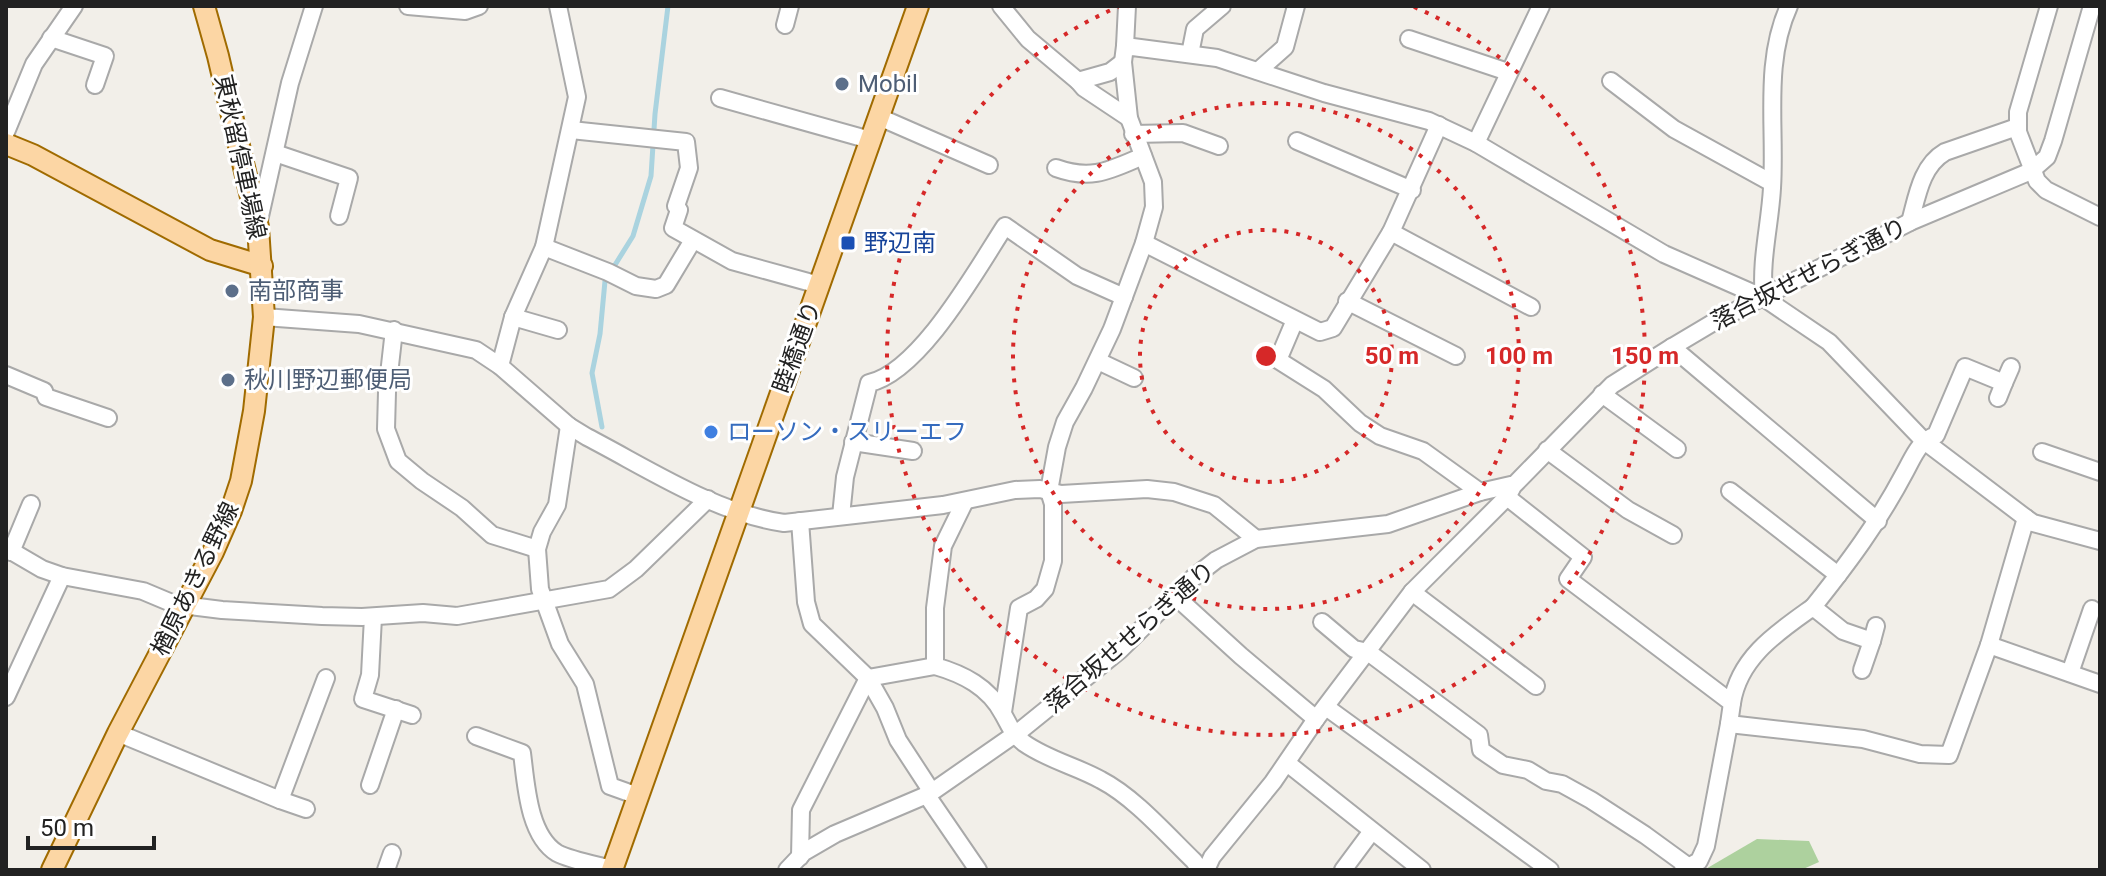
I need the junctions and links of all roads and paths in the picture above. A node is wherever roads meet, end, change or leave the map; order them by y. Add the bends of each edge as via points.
1 (74, 6) edge
2 (204, 6) edge
3 (314, 6) edge
4 (408, 6) edge
5 (479, 6) edge
6 (558, 6) edge
7 (790, 6) edge
8 (918, 6) edge
9 (1001, 6) edge
10 (1127, 6) edge
11 (1222, 6) edge
12 (1296, 6) edge
13 (1541, 6) edge
14 (1789, 6) edge
15 (2049, 6) edge
16 (2092, 6) edge
17 (785, 25) dead end
18 (51, 38) junction
19 (1409, 39) dead end
20 (1124, 54) junction
21 (1190, 54) junction
22 (1258, 71) junction
23 (1508, 72) junction
24 (1078, 81) junction
25 (1611, 81) dead end
26 (95, 85) dead end
27 (720, 98) dead end
28 (879, 117) junction
29 (1439, 125) junction
30 (1131, 126) junction
31 (2017, 127) junction
32 (571, 130) junction
33 (6, 132) edge
34 (870, 140) junction
35 (1297, 141) dead end
36 (1476, 143) junction
37 (6, 144) edge
38 (1219, 146) dead end
39 (275, 153) junction
40 (1143, 156) junction
41 (989, 165) dead end
42 (1056, 168) dead end
43 (2031, 171) junction
44 (1772, 183) junction
45 (1412, 190) junction
46 (339, 216) dead end
47 (2100, 217) edge
48 (1910, 222) junction
49 (258, 227) junction
50 (1391, 232) junction
51 (696, 242) junction
52 (1144, 243) junction
53 (544, 247) junction
54 (262, 266) junction
55 (819, 285) junction
56 (1124, 297) junction
57 (1764, 298) junction
58 (1347, 301) junction
59 (1531, 307) dead end
60 (264, 317) junction
61 (513, 317) junction
62 (1295, 320) junction
63 (394, 330) junction
64 (558, 330) dead end
65 (1672, 347) junction
66 (1456, 356) dead end
67 (1098, 361) junction
68 (500, 366) junction
69 (6, 375) edge
70 (1134, 378) dead end
71 (2005, 383) dead end
72 (1602, 394) junction
73 (108, 418) dead end
74 (569, 426) junction
75 (1923, 440) junction
76 (853, 442) junction
77 (1677, 449) dead end
78 (1547, 450) junction
79 (913, 451) dead end
80 (2042, 452) dead end
81 (2100, 472) edge
82 (1511, 490) junction
83 (1049, 491) junction
84 (1730, 491) dead end
85 (1480, 492) junction
86 (708, 499) junction
87 (965, 501) junction
88 (31, 504) dead end
89 (738, 514) junction
90 (841, 516) junction
91 (2026, 518) junction
92 (800, 521) junction
93 (1878, 521) junction
94 (1673, 535) dead end
95 (1256, 539) junction
96 (2100, 541) edge
97 (537, 549) junction
98 (9, 550) edge
99 (1838, 575) junction
100 (62, 576) junction
101 (1412, 592) junction
102 (1174, 595) junction
103 (544, 601) junction
104 (186, 605) junction
105 (1813, 607) junction
106 (2092, 609) dead end
107 (373, 617) junction
108 (1322, 622) dead end
109 (1989, 645) junction
110 (1368, 652) junction
111 (935, 666) junction
112 (1862, 670) dead end
113 (2070, 673) junction
114 (326, 678) dead end
115 (868, 678) junction
116 (2100, 684) edge
117 (1536, 686) dead end
118 (6, 697) edge
119 (1732, 703) junction
120 (1003, 712) junction
121 (1321, 713) junction
122 (1729, 724) junction
123 (118, 733) junction
124 (1012, 734) junction
125 (476, 736) dead end
126 (1287, 763) junction
127 (370, 785) dead end
128 (929, 794) junction
129 (638, 796) junction
130 (280, 800) junction
131 (306, 809) dead end
132 (1372, 831) junction
133 (392, 853) dead end
134 (800, 857) junction
135 (1686, 869) edge
136 (52, 870) edge
137 (386, 870) edge
138 (612, 870) edge
139 (787, 870) edge
140 (978, 870) edge
141 (1203, 870) edge
142 (1343, 870) edge
143 (1422, 870) edge
144 (1550, 870) edge

1 - 18 street
2 - 49 main road, 東秋留停車場線
3 - 39 street
4 - 5 street via 465,11
6 - 32 street via 577,97
7 - 17 street
8 - 28 main road, 睦橋通り
9 - 24 street via 1028,39
10 - 20 street
11 - 21 street via 1195,29
12 - 22 street via 1285,47
13 - 23 street
14 - 44 street via 1774,54
15 - 31 street
16 - 43 street via 2053,141 2047,157
18 - 26 street via 105,56
18 - 33 street via 34,64
19 - 23 street
20 - 21 street
20 - 24 street via 1110,72
20 - 30 street
21 - 22 street
22 - 29 street
23 - 36 street
24 - 30 street
25 - 44 street via 1674,129
27 - 34 street
28 - 34 main road, 睦橋通り
28 - 41 street
29 - 36 street
29 - 45 street
30 - 38 street via 1183,133
30 - 40 street
31 - 43 street
31 - 48 street via 1936,157 1923,176
32 - 51 street via 686,142 689,168 673,228
32 - 53 street
34 - 55 main road, 睦橋通り
35 - 45 street
36 - 57 street via 1664,254
37 - 54 main road, 東秋留停車場線 via 210,250
39 - 46 street via 349,178
39 - 49 street
40 - 42 street via 1104,173 1073,174
40 - 52 street via 1155,194
43 - 47 street via 2046,190
43 - 48 street, 落合坂せせらぎ通り
44 - 57 street via 1761,276
45 - 50 street
48 - 57 street, 落合坂せせらぎ通り
49 - 54 main road, 東秋留停車場線
50 - 58 street
50 - 59 street
51 - 53 street via 666,285 656,289 636,286
51 - 55 street via 732,261
52 - 56 street
52 - 62 street
53 - 61 street
54 - 60 main road, 楢原あきる野線
55 - 89 main road, 睦橋通り
56 - 67 street
56 - 76 street via 1077,276 1005,226 921,348 881,381 869,383
57 - 65 street, 落合坂せせらぎ通り
57 - 75 street via 1829,342
58 - 62 street via 1333,328 1320,332
58 - 66 street
60 - 63 street
60 - 104 main road, 楢原あきる野線 via 241,481
61 - 64 street
61 - 68 street
62 - 85 street via 1278,360 1324,389 1380,436 1423,451
63 - 68 street via 476,350
63 - 97 street via 386,429 398,461 492,535
65 - 72 street, 落合坂せせらぎ通り
65 - 93 street
67 - 70 street
67 - 83 street via 1065,422
68 - 74 street
69 - 73 street via 44,391 46,397
71 - 75 street via 1965,367 1936,435
72 - 77 street
72 - 78 street, 落合坂せせらぎ通り
74 - 86 street
74 - 97 street via 557,505
75 - 91 street
75 - 93 street
76 - 79 street
76 - 90 street
78 - 82 street, 落合坂せせらぎ通り
78 - 94 street via 1628,510
80 - 81 street
82 - 85 street, 落合坂せせらぎ通り
82 - 101 street
82 - 119 street via 1583,557 1568,579
83 - 87 street via 1015,490
83 - 95 street via 1174,492 1214,505
83 - 120 street via 1053,561 1045,589 1019,608
84 - 99 street
85 - 95 street, 落合坂せせらぎ通り via 1388,524
86 - 89 street
86 - 103 street via 609,589
87 - 90 street
87 - 111 street via 943,546
88 - 98 street
89 - 92 street
89 - 129 main road, 睦橋通り
90 - 92 street
91 - 96 street
91 - 109 street
92 - 115 street via 812,624
93 - 99 street
95 - 102 street, 落合坂せせらぎ通り via 1216,560
97 - 103 street
98 - 100 street
99 - 105 street
100 - 104 street
100 - 118 street
101 - 110 street
101 - 117 street
102 - 121 street via 1241,656
102 - 124 street, 落合坂せせらぎ通り via 1120,650
103 - 107 street via 457,616
103 - 129 street via 560,644 585,684 610,786
104 - 107 street
104 - 123 main road, 楢原あきる野線
105 - 112 street via 1843,631 1874,634
105 - 119 street via 1754,655 1734,688
106 - 113 street
107 - 127 street via 370,675 363,699 404,712
108 - 110 street via 1354,649
109 - 113 street
109 - 122 street via 1949,755
110 - 121 street
110 - 135 street via 1479,735 1481,750 1503,765 1528,770 1591,800
111 - 115 street
111 - 120 street via 970,679
113 - 116 street
114 - 130 street
115 - 128 street
115 - 134 street via 801,810
119 - 122 street
120 - 124 street
121 - 126 street
121 - 144 street
122 - 135 street via 1706,846 1699,861
123 - 130 street
123 - 136 main road, 楢原あきる野線
124 - 128 street, 落合坂せせらぎ通り
124 - 141 street via 1052,760 1102,780
125 - 138 street via 522,753 529,807 543,838 557,853
126 - 132 street
126 - 141 street
128 - 134 street, 落合坂せせらぎ通り via 835,834
128 - 140 street
129 - 138 main road, 睦橋通り
130 - 131 street
132 - 142 street
132 - 143 street
133 - 137 street
134 - 139 street, 落合坂せせらぎ通り

